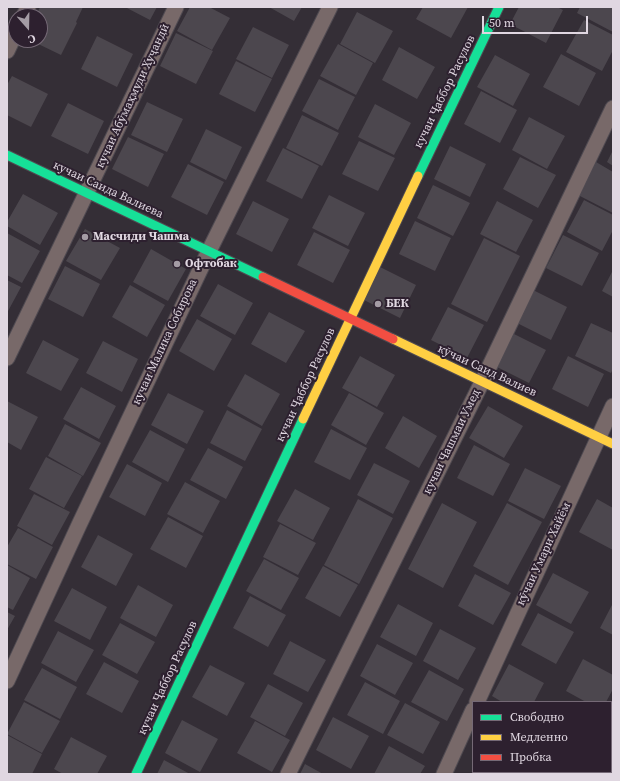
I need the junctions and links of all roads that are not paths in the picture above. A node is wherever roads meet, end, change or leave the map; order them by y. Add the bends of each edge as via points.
1 (176, 7) edge
2 (330, 7) edge
3 (499, 7) edge
4 (613, 108) edge
5 (7, 155) edge
6 (87, 193) junction
7 (209, 251) junction
8 (350, 319) junction
9 (7, 358) edge
10 (482, 382) junction
11 (613, 406) edge
12 (598, 437) junction
13 (613, 444) edge
14 (7, 681) edge
15 (477, 701) edge
16 (472, 712) edge
17 (136, 774) edge
18 (288, 774) edge
19 (444, 774) edge

1 - 6 street, кучаи Абӯмаҳмуди Хуҷандӣ
2 - 7 street, кучаи Малика Собирова
3 - 8 street, кучаи Ҷаббор Расулов
4 - 10 street, кучаи Чашмаи Умед
5 - 6 street, кучаи Саида Валиева
6 - 7 street, кучаи Саида Валиева
6 - 9 street, кучаи Абӯмаҳмуди Хуҷандӣ
7 - 8 street, кучаи Саида Валиева
7 - 14 street, кучаи Малика Собирова
8 - 10 street, кӯчаи Саид Валиев
8 - 17 street, кучаи Ҷаббор Расулов
10 - 12 street, кӯчаи Саид Валиев
10 - 18 street, кучаи Чашмаи Умед
11 - 12 street, кӯчаи Умари Хайём
12 - 13 street, кӯчаи Саид Валиев
12 - 15 street, кӯчаи Умари Хайём
16 - 19 street

